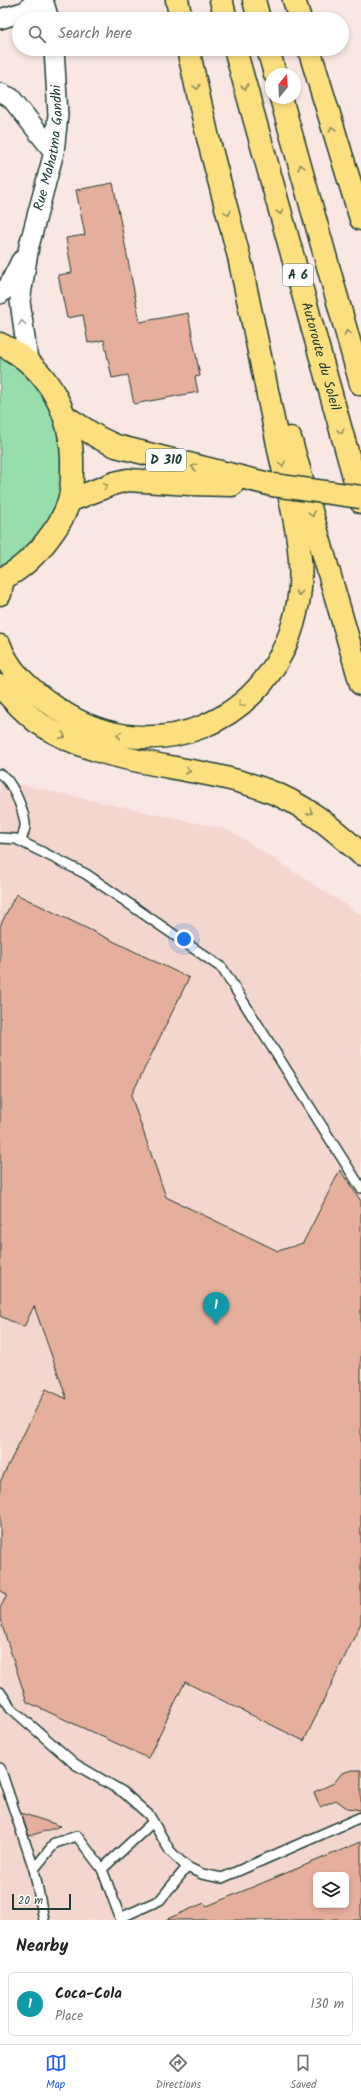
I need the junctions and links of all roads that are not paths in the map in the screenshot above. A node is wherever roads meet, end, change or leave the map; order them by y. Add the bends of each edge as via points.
1 (36, 0) edge
2 (43, 0) edge
3 (177, 0) edge
4 (221, 0) edge
5 (254, 0) edge
6 (294, 0) edge
7 (26, 12) edge
8 (47, 12) edge
9 (180, 12) edge
10 (224, 12) edge
11 (257, 12) edge
12 (298, 12) edge
13 (12, 16) edge
14 (0, 19) edge
15 (55, 56) edge
16 (190, 56) edge
17 (237, 56) edge
18 (270, 56) edge
19 (311, 56) edge
20 (273, 68) edge
21 (0, 93) edge
22 (283, 104) edge
23 (54, 152) junction
24 (361, 219) edge
25 (29, 246) junction
26 (240, 262) junction
27 (0, 294) edge
28 (0, 344) edge
29 (28, 361) junction
30 (361, 384) edge
31 (66, 417) junction
32 (273, 485) junction
33 (361, 497) edge
34 (69, 502) junction
35 (361, 502) edge
36 (1, 584) edge
37 (0, 646) edge
38 (361, 684) edge
39 (0, 686) edge
40 (0, 699) edge
41 (36, 721) junction
42 (0, 774) edge
43 (0, 838) edge
44 (21, 841) junction
45 (361, 854) edge
46 (361, 1188) edge
47 (0, 1692) edge
48 (0, 1768) edge
49 (361, 1816) edge
50 (153, 1822) junction
51 (186, 1867) junction
52 (34, 1868) junction
53 (102, 1869) junction
54 (121, 1919) edge
55 (44, 1920) edge

1 - 7 street
2 - 8 street
3 - 9 main road
4 - 10 main road
5 - 11 main road
6 - 12 main road
13 - 14 street
15 - 23 street, Rue Mahatma Gandhi via 58,115
16 -> 26 main road
17 -> 35 main road, Autoroute du Soleil / A 6
18 - 20 main road
24 -> 19 main road
21 - 23 street via 11,98
30 -> 22 main road, A 6
23 - 25 street, Rue Mahatma Gandhi
25 - 27 street, Rue Mahatma Gandhi via 8,287
29 -> 25 street, Rue Mahatma Gandhi via 20,301
26 -> 37 main road via 292,512 301,570 299,601 292,631 276,666 251,696 221,718 186,732 147,738 105,732 68,717 19,678
26 -> 38 main road
28 - 29 main road
29 - 31 main road via 49,384
32 -> 31 main road, D 310 via 116,446
31 - 34 main road via 73,450
32 - 33 main road, D 310, bridge
34 -> 32 main road, D 310 via 128,480
34 - 36 main road via 56,530 30,559
39 - 41 main road
40 - 41 main road
41 -> 45 main road via 71,740 120,758 224,778 268,790 313,813
42 - 44 lane via 6,778 21,806 25,825
43 - 44 lane
44 - 46 lane via 86,874 222,968
47 - 50 lane via 12,1708 75,1764 123,1792 149,1814
48 - 52 lane
49 - 51 lane via 222,1878 202,1874
50 - 51 lane via 170,1851
50 - 53 lane
51 - 54 lane via 160,1900
52 - 53 lane via 55,1843 77,1836
52 - 55 lane
53 - 54 lane

